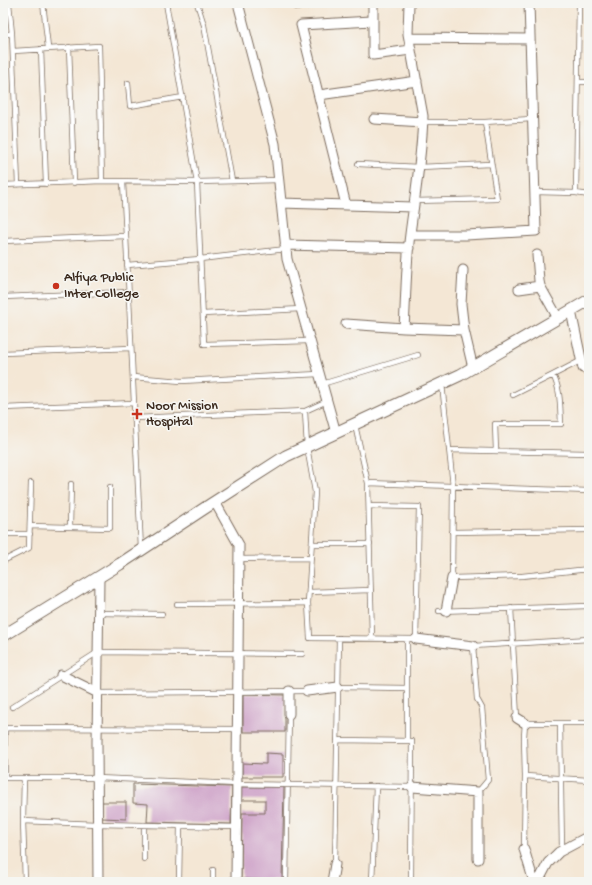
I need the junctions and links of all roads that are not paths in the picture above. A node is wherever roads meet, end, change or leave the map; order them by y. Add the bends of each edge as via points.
1 (9, 3) edge
2 (43, 3) edge
3 (166, 3) edge
4 (197, 3) edge
5 (238, 3) edge
6 (311, 3) edge
7 (373, 3) edge
8 (409, 3) edge
9 (529, 3) edge
10 (580, 3) edge
11 (297, 5) dead end
12 (372, 21) junction
13 (3, 34) edge
14 (12, 34) junction
15 (409, 38) junction
16 (530, 39) junction
17 (69, 47) junction
18 (48, 48) junction
19 (41, 49) junction
20 (411, 50) junction
21 (13, 51) junction
22 (417, 81) junction
23 (578, 82) junction
24 (589, 82) edge
25 (128, 83) dead end
26 (319, 95) junction
27 (182, 97) junction
28 (374, 119) dead end
29 (532, 119) junction
30 (423, 122) junction
31 (485, 122) junction
32 (358, 164) dead end
33 (491, 164) junction
34 (419, 167) junction
35 (279, 180) junction
36 (232, 181) junction
37 (74, 182) junction
38 (102, 182) junction
39 (124, 182) junction
40 (197, 182) junction
41 (46, 184) junction
42 (3, 185) edge
43 (18, 185) junction
44 (535, 192) junction
45 (576, 193) junction
46 (589, 194) edge
47 (281, 202) junction
48 (346, 204) junction
49 (414, 204) junction
50 (410, 235) junction
51 (126, 236) junction
52 (3, 241) edge
53 (285, 247) junction
54 (409, 248) junction
55 (537, 255) dead end
56 (200, 259) junction
57 (127, 265) junction
58 (463, 270) dead end
59 (540, 286) junction
60 (519, 289) dead end
61 (128, 292) junction
62 (3, 297) edge
63 (589, 300) edge
64 (301, 309) junction
65 (571, 311) junction
66 (203, 314) junction
67 (558, 318) junction
68 (346, 324) dead end
69 (404, 328) junction
70 (464, 330) junction
71 (310, 340) junction
72 (131, 348) junction
73 (3, 353) edge
74 (418, 355) dead end
75 (582, 360) junction
76 (473, 368) junction
77 (589, 369) edge
78 (319, 374) junction
79 (553, 375) junction
80 (133, 377) junction
81 (322, 384) junction
82 (442, 384) junction
83 (513, 395) dead end
84 (327, 401) junction
85 (134, 403) junction
86 (3, 408) edge
87 (305, 411) junction
88 (135, 418) junction
89 (355, 425) junction
90 (336, 433) junction
91 (307, 447) junction
92 (449, 450) junction
93 (496, 451) junction
94 (589, 453) edge
95 (31, 483) dead end
96 (368, 483) junction
97 (71, 484) dead end
98 (453, 486) junction
99 (110, 487) dead end
100 (589, 491) edge
101 (215, 502) junction
102 (369, 506) junction
103 (30, 526) junction
104 (70, 527) junction
105 (589, 530) edge
106 (452, 532) junction
107 (3, 534) edge
108 (30, 534) junction
109 (312, 544) junction
110 (370, 544) junction
111 (141, 550) junction
112 (311, 558) junction
113 (239, 559) junction
114 (3, 561) edge
115 (589, 569) edge
116 (99, 577) junction
117 (452, 578) junction
118 (371, 590) junction
119 (308, 592) junction
120 (239, 603) junction
121 (308, 603) junction
122 (177, 604) dead end
123 (589, 606) edge
124 (511, 608) junction
125 (443, 611) joint
126 (99, 613) junction
127 (162, 614) dead end
128 (3, 636) edge
129 (339, 638) junction
130 (372, 638) junction
131 (589, 638) edge
132 (412, 639) junction
133 (513, 643) junction
134 (474, 646) junction
135 (98, 652) junction
136 (238, 653) junction
137 (302, 654) dead end
138 (61, 675) junction
139 (338, 687) junction
140 (407, 688) junction
141 (238, 691) junction
142 (290, 691) junction
143 (307, 691) joint
144 (98, 693) junction
145 (12, 706) dead end
146 (289, 714) joint
147 (521, 721) junction
148 (589, 723) edge
149 (560, 724) junction
150 (4, 728) edge
151 (97, 729) junction
152 (238, 729) junction
153 (337, 740) junction
154 (407, 741) junction
155 (525, 776) junction
156 (24, 778) junction
157 (97, 778) junction
158 (561, 778) junction
159 (589, 780) edge
160 (237, 784) junction
161 (288, 785) junction
162 (337, 786) junction
163 (376, 786) junction
164 (412, 787) junction
165 (478, 792) junction
166 (24, 821) junction
167 (98, 824) junction
168 (144, 825) junction
169 (180, 826) junction
170 (236, 827) junction
171 (589, 836) edge
172 (524, 849) joint
173 (562, 850) junction
174 (144, 859) dead end
175 (478, 859) dead end
176 (335, 864) joint
177 (213, 870) dead end
178 (411, 877) dead end
179 (25, 882) edge
180 (98, 882) edge
181 (179, 882) edge
182 (213, 882) edge
183 (236, 882) edge
184 (286, 882) edge
185 (332, 882) edge
186 (372, 882) edge
187 (534, 882) edge
188 (538, 882) edge

1 - 14 lane
2 - 18 lane
3 - 27 lane
4 - 36 lane via 204,25
5 - 35 street via 275,144
6 - 11 street
7 - 12 street
8 - 15 street
9 - 16 street
10 - 23 lane
12 - 20 street via 373,55
12 - 26 street via 301,25
13 - 14 lane
14 - 21 lane
15 - 16 street
15 - 20 street
16 - 29 street
17 - 18 lane
17 - 37 lane
17 - 38 lane via 98,46
18 - 19 lane
19 - 21 lane
19 - 41 lane
20 - 22 street
21 - 43 lane
22 - 26 street
22 - 30 street
23 - 24 lane
23 - 45 lane
25 - 27 lane via 130,106
26 - 48 street
27 - 40 lane
28 - 30 street
29 - 31 lane
29 - 44 street
30 - 31 lane
30 - 34 street
31 - 33 lane
32 - 34 lane
33 - 34 lane
33 - 49 lane via 496,199
34 - 49 street
35 - 36 lane
35 - 47 street
36 - 40 lane
37 - 38 lane
37 - 41 lane
38 - 39 lane
39 - 40 lane
39 - 51 lane
40 - 56 lane
41 - 43 lane
42 - 43 lane
44 - 45 lane
44 - 50 street via 536,231
45 - 46 lane
47 - 48 street
47 - 53 street
48 - 49 street
49 - 50 street
50 - 54 street
51 - 52 lane
51 - 57 lane
53 - 54 street
53 - 56 lane
53 - 64 street via 286,259
54 - 69 street
55 - 59 street
56 - 57 lane
56 - 66 lane
57 - 61 lane
58 - 70 street via 460,304
59 - 60 street
59 - 67 street
61 - 62 lane
61 - 72 lane
63 - 65 street
64 - 66 lane
64 - 71 street
65 - 67 street
65 - 75 street
66 - 71 lane via 204,344
67 - 76 street
68 - 69 street
69 - 70 street
70 - 76 street
71 - 78 street
72 - 73 lane
72 - 80 lane
74 - 81 lane
75 - 77 street via 583,368
75 - 79 lane
76 - 82 street
78 - 80 lane via 181,381
78 - 81 street
79 - 83 lane
79 - 93 lane via 559,396 560,424 495,424
80 - 85 lane
81 - 84 street
82 - 89 street
82 - 92 lane
84 - 87 lane
84 - 90 street
85 - 86 lane
85 - 88 lane
87 - 88 lane
87 - 91 lane
88 - 111 lane
89 - 90 street
89 - 96 lane
90 - 91 street
91 - 101 street via 286,456
91 - 109 lane via 315,492
92 - 93 lane
92 - 98 lane
93 - 94 lane
95 - 103 lane
96 - 98 lane
96 - 102 lane
97 - 104 lane
98 - 100 lane
98 - 106 lane
99 - 104 lane via 110,528
101 - 111 street
101 - 113 street via 239,545
102 - 110 lane
102 - 132 lane via 418,507
103 - 104 lane
103 - 108 lane
105 - 106 lane
106 - 117 lane
107 - 108 lane
108 - 114 lane via 29,548
109 - 110 lane
109 - 112 lane
110 - 118 lane
111 - 116 street
112 - 113 lane
112 - 119 lane
113 - 120 street
115 - 117 lane via 522,576
116 - 126 street
116 - 128 street
117 - 125 street
118 - 119 lane
118 - 130 lane
119 - 121 lane
120 - 121 lane
120 - 122 lane
120 - 136 street
121 - 129 lane via 310,638
123 - 124 lane
124 - 125 lane
124 - 133 lane
126 - 127 lane
126 - 135 street
129 - 130 lane
129 - 139 lane
130 - 132 lane
131 - 133 lane
132 - 134 street
132 - 140 lane
133 - 134 lane
133 - 147 lane
134 - 165 lane via 477,699 482,708 488,780
135 - 136 lane
135 - 138 lane
135 - 144 street
136 - 137 lane
136 - 141 street
138 - 144 street
138 - 145 lane
139 - 140 lane
139 - 143 street
139 - 153 lane
140 - 154 lane
141 - 142 lane
141 - 144 lane
141 - 152 street
142 - 143 lane
142 - 146 street
144 - 151 street
146 - 161 lane
147 - 149 lane
147 - 155 lane
148 - 149 lane
149 - 158 lane
150 - 151 lane
150 - 156 lane via 5,778
151 - 152 lane
151 - 157 street
152 - 160 street
153 - 154 lane
153 - 162 lane
154 - 164 lane via 412,741
155 - 158 lane
155 - 172 lane
156 - 157 lane
156 - 166 lane
157 - 160 lane
157 - 167 street
158 - 159 lane
158 - 173 lane
160 - 161 lane
160 - 170 street
161 - 162 lane
161 - 184 lane
162 - 163 lane
162 - 176 lane
163 - 164 lane
163 - 186 lane
164 - 165 street
164 - 178 lane
165 - 175 street
166 - 167 lane
166 - 179 lane
167 - 168 lane
167 - 180 street
168 - 169 lane
168 - 174 lane
169 - 170 lane
169 - 181 lane
170 - 183 street
171 - 173 street
172 - 187 street
173 - 188 street via 548,863
176 - 185 street
177 - 182 lane

